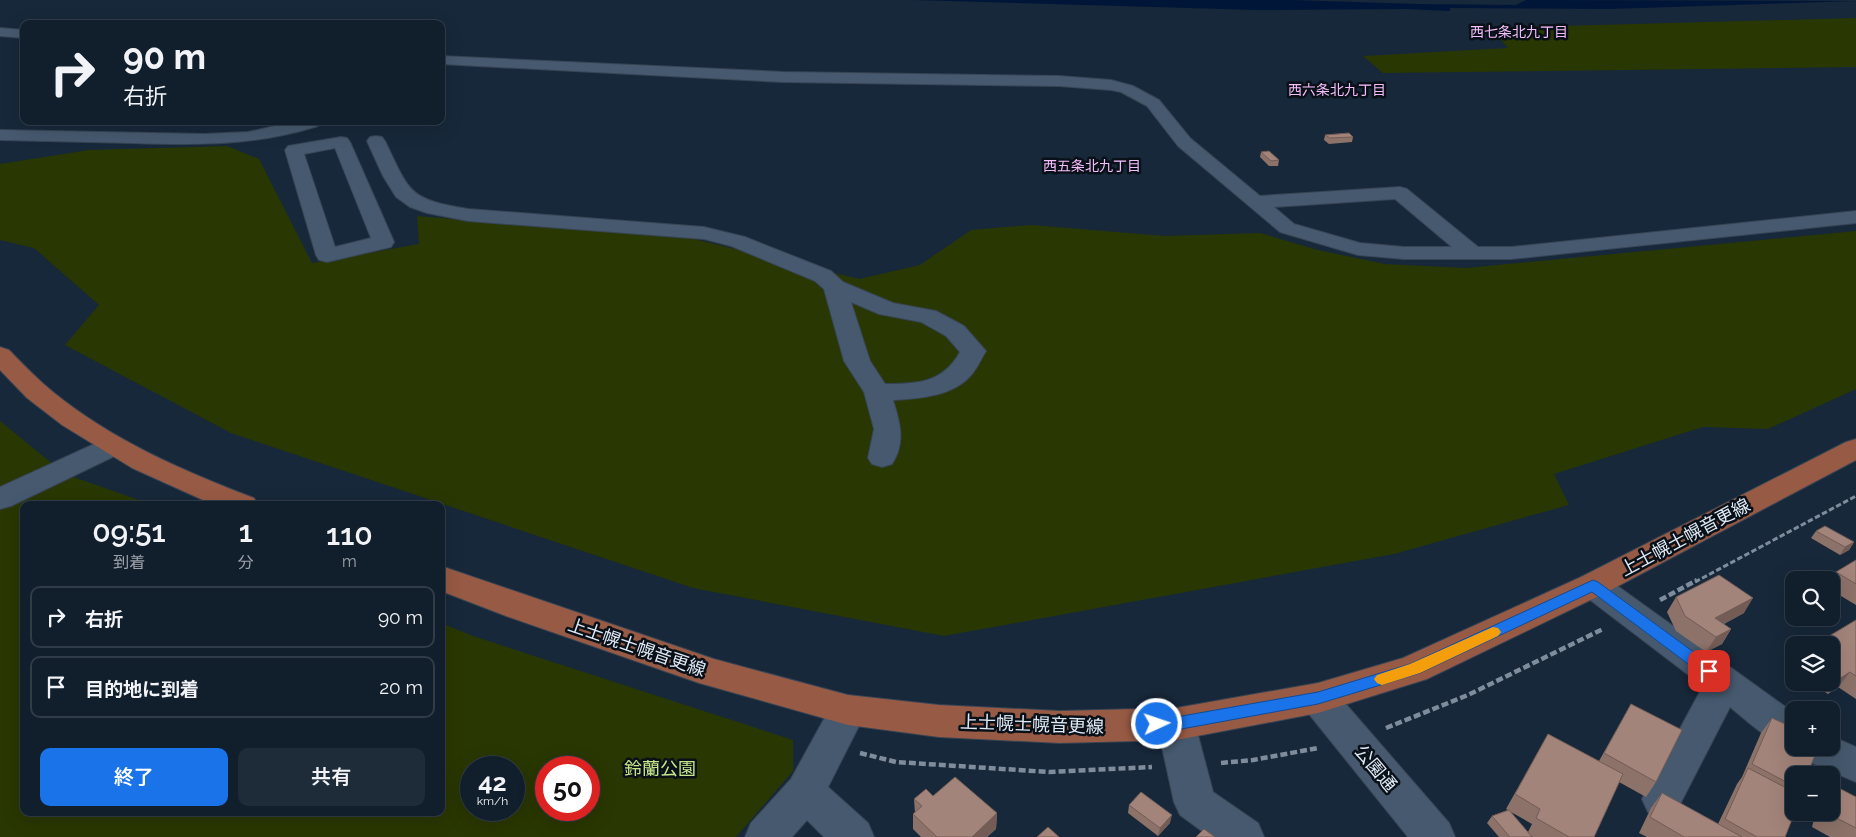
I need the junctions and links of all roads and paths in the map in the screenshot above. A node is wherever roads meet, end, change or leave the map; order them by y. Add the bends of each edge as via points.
1 (0, 32) edge
2 (20, 34) edge
3 (445, 60) edge
4 (303, 125) edge
5 (313, 125) edge
6 (0, 135) edge
7 (264, 135) junction
8 (0, 141) edge
9 (316, 142) junction
10 (343, 147) junction
11 (51, 153) dead end
12 (1382, 178) dead end
13 (1400, 193) junction
14 (1256, 202) junction
15 (1856, 217) edge
16 (1474, 254) junction
17 (835, 287) junction
18 (0, 355) edge
19 (877, 392) junction
20 (113, 446) junction
21 (1856, 448) edge
22 (882, 458) dead end
23 (0, 499) edge
24 (232, 501) edge
25 (445, 580) edge
26 (1593, 585) junction
27 (1724, 682) junction
28 (1318, 698) junction
29 (848, 710) junction
30 (1176, 724) junction
31 (1785, 727) edge
32 (1835, 756) edge
33 (1856, 766) edge
34 (805, 792) junction
35 (1662, 798) edge
36 (766, 837) edge
37 (853, 837) edge
38 (1243, 837) edge
39 (1434, 837) edge

1 - 2 street
3 - 14 street via 783,77 1111,84 1153,103 1184,142
4 - 7 street
5 - 9 street
6 - 7 street via 199,140
7 - 9 street
8 - 11 street
9 - 10 street
10 - 10 street via 294,150 327,255 383,242
10 - 17 street via 373,134 402,191 414,201 431,208 468,215 704,233 738,241 823,276
12 - 13 street
13 - 14 street
13 - 16 street
14 - 16 street via 1287,228 1358,249
15 - 16 street via 1511,253
17 - 19 street via 857,361
17 - 19 street via 888,309 928,316 955,331 973,352 961,371 936,387
18 - 20 main road via 49,403
19 - 22 street via 888,429
20 - 23 street
20 - 24 main road
21 - 26 main road, 上士幌士幌音更線
25 - 29 main road, 上士幌士幌音更線 via 712,673
26 - 27 street
26 - 28 main road, 上士幌士幌音更線 via 1414,669
27 - 31 street
27 - 35 street
28 - 30 main road, 上士幌士幌音更線
28 - 39 street, 公園通
29 - 30 main road, 上士幌士幌音更線 via 939,721 1060,727
29 - 34 street
30 - 38 street via 1195,802
32 - 33 street
34 - 36 street
34 - 37 street

